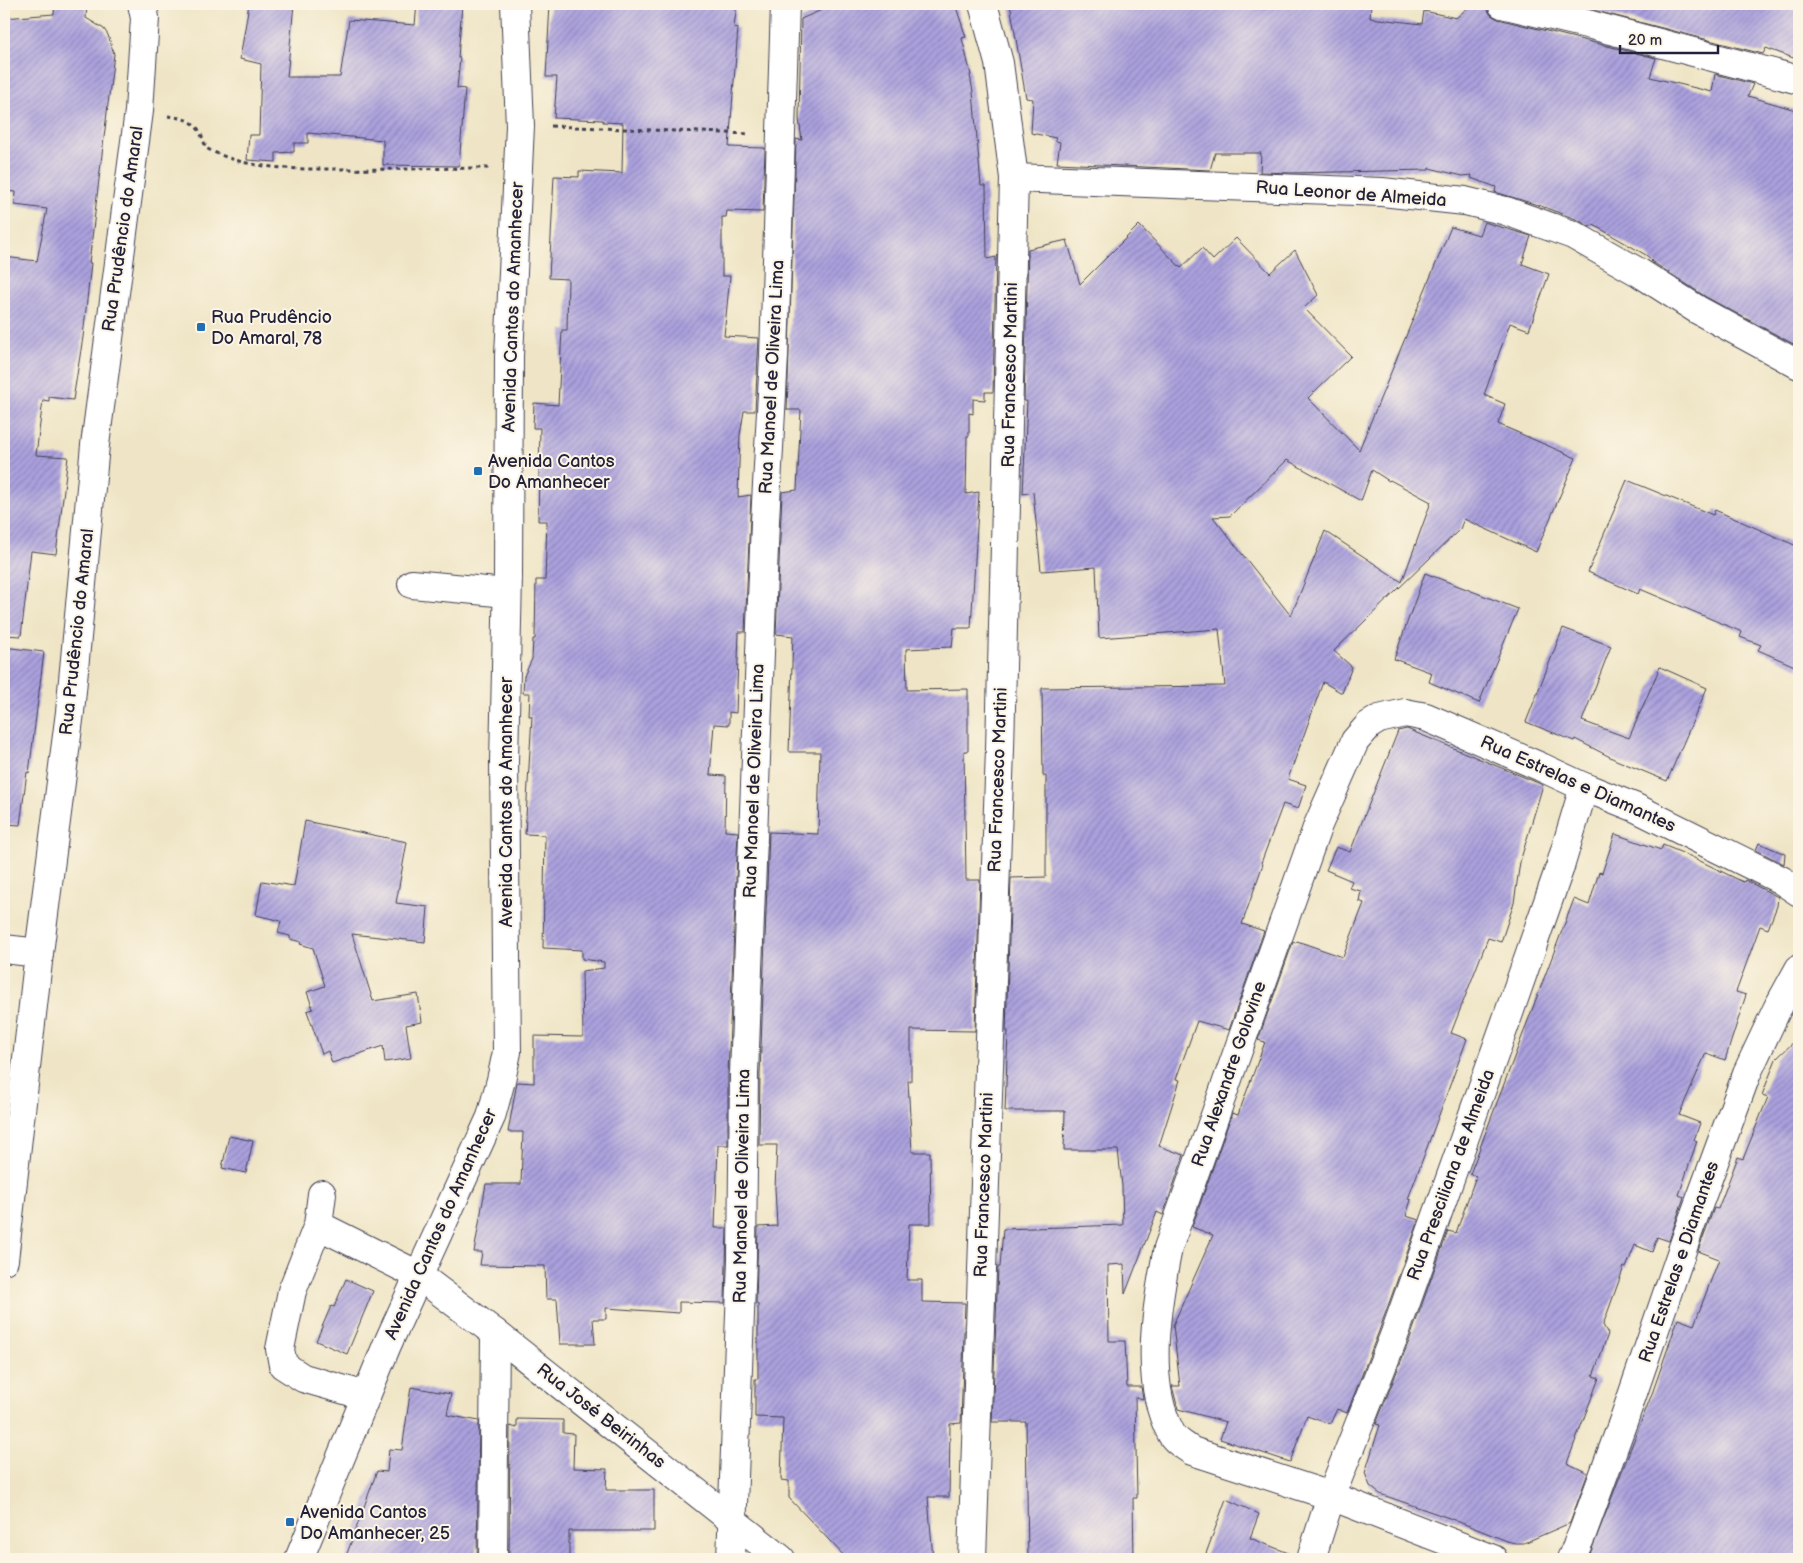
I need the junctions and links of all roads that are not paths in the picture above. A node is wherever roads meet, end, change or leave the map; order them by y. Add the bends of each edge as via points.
1 (142, 4) edge
2 (515, 4) edge
3 (785, 4) edge
4 (983, 4) edge
5 (1502, 4) edge
6 (1799, 80) edge
7 (1014, 178) junction
8 (1799, 365) edge
9 (412, 584) dead end
10 (507, 593) junction
11 (1355, 741) joint
12 (1584, 787) junction
13 (1799, 892) edge
14 (4, 949) edge
15 (39, 953) junction
16 (1799, 972) edge
17 (322, 1194) dead end
18 (318, 1225) junction
19 (4, 1260) edge
20 (418, 1275) junction
21 (495, 1333) junction
22 (366, 1396) junction
23 (1331, 1496) junction
24 (732, 1519) junction
25 (300, 1559) edge
26 (493, 1559) edge
27 (731, 1559) edge
28 (781, 1559) edge
29 (972, 1559) edge
30 (1311, 1559) edge
31 (1493, 1559) edge
32 (1571, 1559) edge

1 - 15 street, Rua Prudêncio do Amaral via 146,18 139,111 95,444 70,712
2 - 10 street, Avenida Cantos do Amanhecer via 519,124 509,356
3 - 24 street, Rua Manoel de Oliveira Lima via 774,357 744,1074 742,1259
4 - 7 street, Rua Francesco Martini via 999,63
5 - 6 street
7 - 8 street, Rua Leonor de Almeida via 1382,192 1465,202 1506,211 1573,235 1698,310
7 - 29 street, Rua Francesco Martini via 1000,749
9 - 10 street
10 - 20 street, Avenida Cantos do Amanhecer via 504,762 507,1052 491,1117
11 - 12 street, Rua Estrelas e Diamantes via 1379,719 1405,713 1426,717
11 - 23 street, Rua Alexandre Golovine via 1318,826 1168,1248 1156,1311 1158,1395 1172,1435 1192,1451
12 - 13 street, Rua Estrelas e Diamantes via 1682,830
12 - 23 street, Rua Presciliana de Almeida via 1503,1031 1394,1336
14 - 15 street
15 - 19 street, Rua Prudêncio do Amaral
16 - 32 street, Rua Estrelas e Diamantes via 1777,1009 1747,1073
17 - 18 street
18 - 20 street, Rua José Beirinhas
18 - 22 street via 292,1291 280,1349 283,1365 304,1378
20 - 21 street, Rua José Beirinhas
20 - 22 street, Avenida Cantos do Amanhecer
21 - 24 street, Rua José Beirinhas
21 - 26 street
22 - 25 street, Avenida Cantos do Amanhecer
23 - 30 street, Rua Presciliana de Almeida
23 - 31 street, Rua Alexandre Golovine
24 - 27 street, Rua Manoel de Oliveira Lima
24 - 28 street, Rua José Beirinhas

